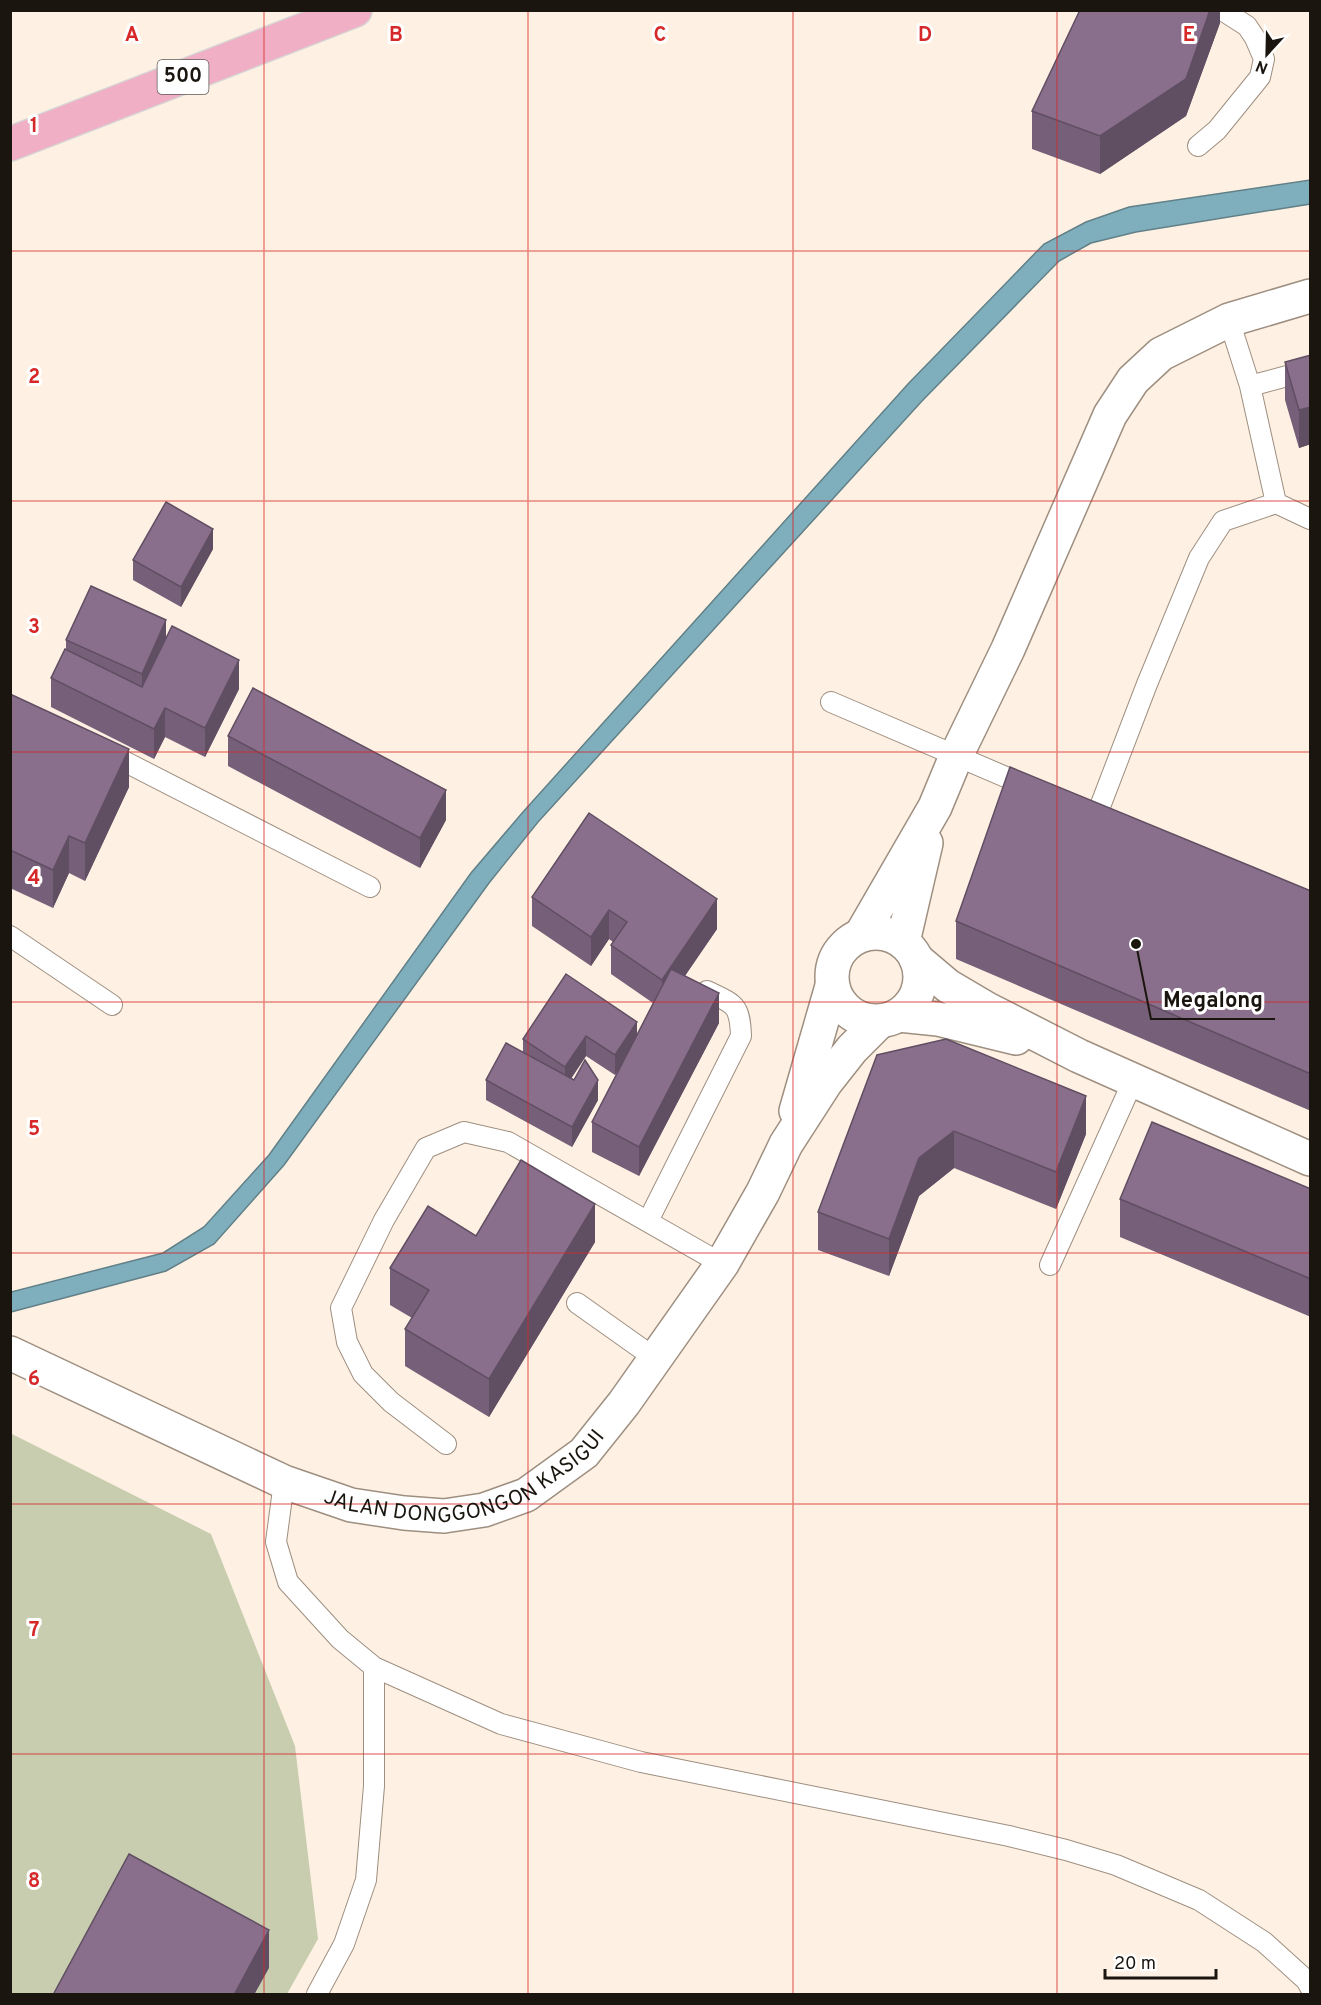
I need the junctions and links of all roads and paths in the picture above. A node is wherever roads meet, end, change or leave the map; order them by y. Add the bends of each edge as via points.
1 (355, 10) edge
2 (1222, 10) edge
3 (10, 144) edge
4 (1198, 146) dead end
5 (1311, 296) edge
6 (1229, 320) junction
7 (1311, 370) edge
8 (1250, 386) junction
9 (1276, 503) junction
10 (1311, 519) edge
11 (831, 702) dead end
12 (95, 746) edge
13 (957, 754) junction
14 (1045, 794) edge
15 (935, 807) junction
16 (1076, 807) edge
17 (1096, 817) junction
18 (1118, 826) edge
19 (370, 887) dead end
20 (861, 935) junction
21 (10, 936) edge
22 (909, 951) junction
23 (832, 986) junction
24 (707, 991) edge
25 (112, 1005) dead end
26 (889, 1018) junction
27 (1079, 1056) junction
28 (1133, 1081) junction
29 (786, 1144) junction
30 (1311, 1159) edge
31 (648, 1221) junction
32 (722, 1264) junction
33 (1050, 1265) dead end
34 (577, 1303) dead end
35 (10, 1353) edge
36 (656, 1359) junction
37 (446, 1444) dead end
38 (284, 1482) junction
39 (374, 1667) junction
40 (1311, 1987) edge
41 (317, 1995) edge

1 - 3 main road, 500
2 - 4 lane via 1247,27 1264,59 1260,77 1217,130
5 - 6 street
6 - 8 lane
6 - 13 street via 1161,354 1133,380 1110,416 1008,649
7 - 8 lane
8 - 9 lane
9 - 10 lane
9 - 17 lane via 1223,521 1199,558
11 - 13 lane
12 - 19 lane
13 - 14 lane
13 - 15 street
15 - 20 street
15 - 22 street
16 - 17 lane
17 - 18 lane
20 - 22 street via 890,935
20 - 23 street via 837,955 831,973
21 - 25 lane
22 - 26 street via 920,971 918,990 909,1007
22 - 27 street via 958,991
23 - 26 street via 844,1009 854,1016 866,1021
23 - 29 street
24 - 31 lane via 731,1003 740,1016 741,1036
26 - 27 street via 938,1019
26 - 29 street via 845,1057
27 - 28 street
28 - 30 street
28 - 33 lane
29 - 32 street, JALAN DONGGONGON KASIGUI
31 - 32 lane
31 - 37 lane via 508,1142 464,1132 426,1148 384,1220 341,1308 347,1342 363,1374 391,1402
32 - 36 street, JALAN DONGGONGON KASIGUI
34 - 36 lane
35 - 38 street, JALAN DONGGONGON KASIGUI
36 - 38 street, JALAN DONGGONGON KASIGUI via 584,1453 526,1495 484,1510 444,1516 404,1513 351,1505
38 - 39 lane via 276,1542 288,1582 340,1639
39 - 40 lane via 501,1724 640,1762 1009,1836 1116,1865 1198,1900 1264,1942
39 - 41 lane via 374,1786 366,1880 344,1944

